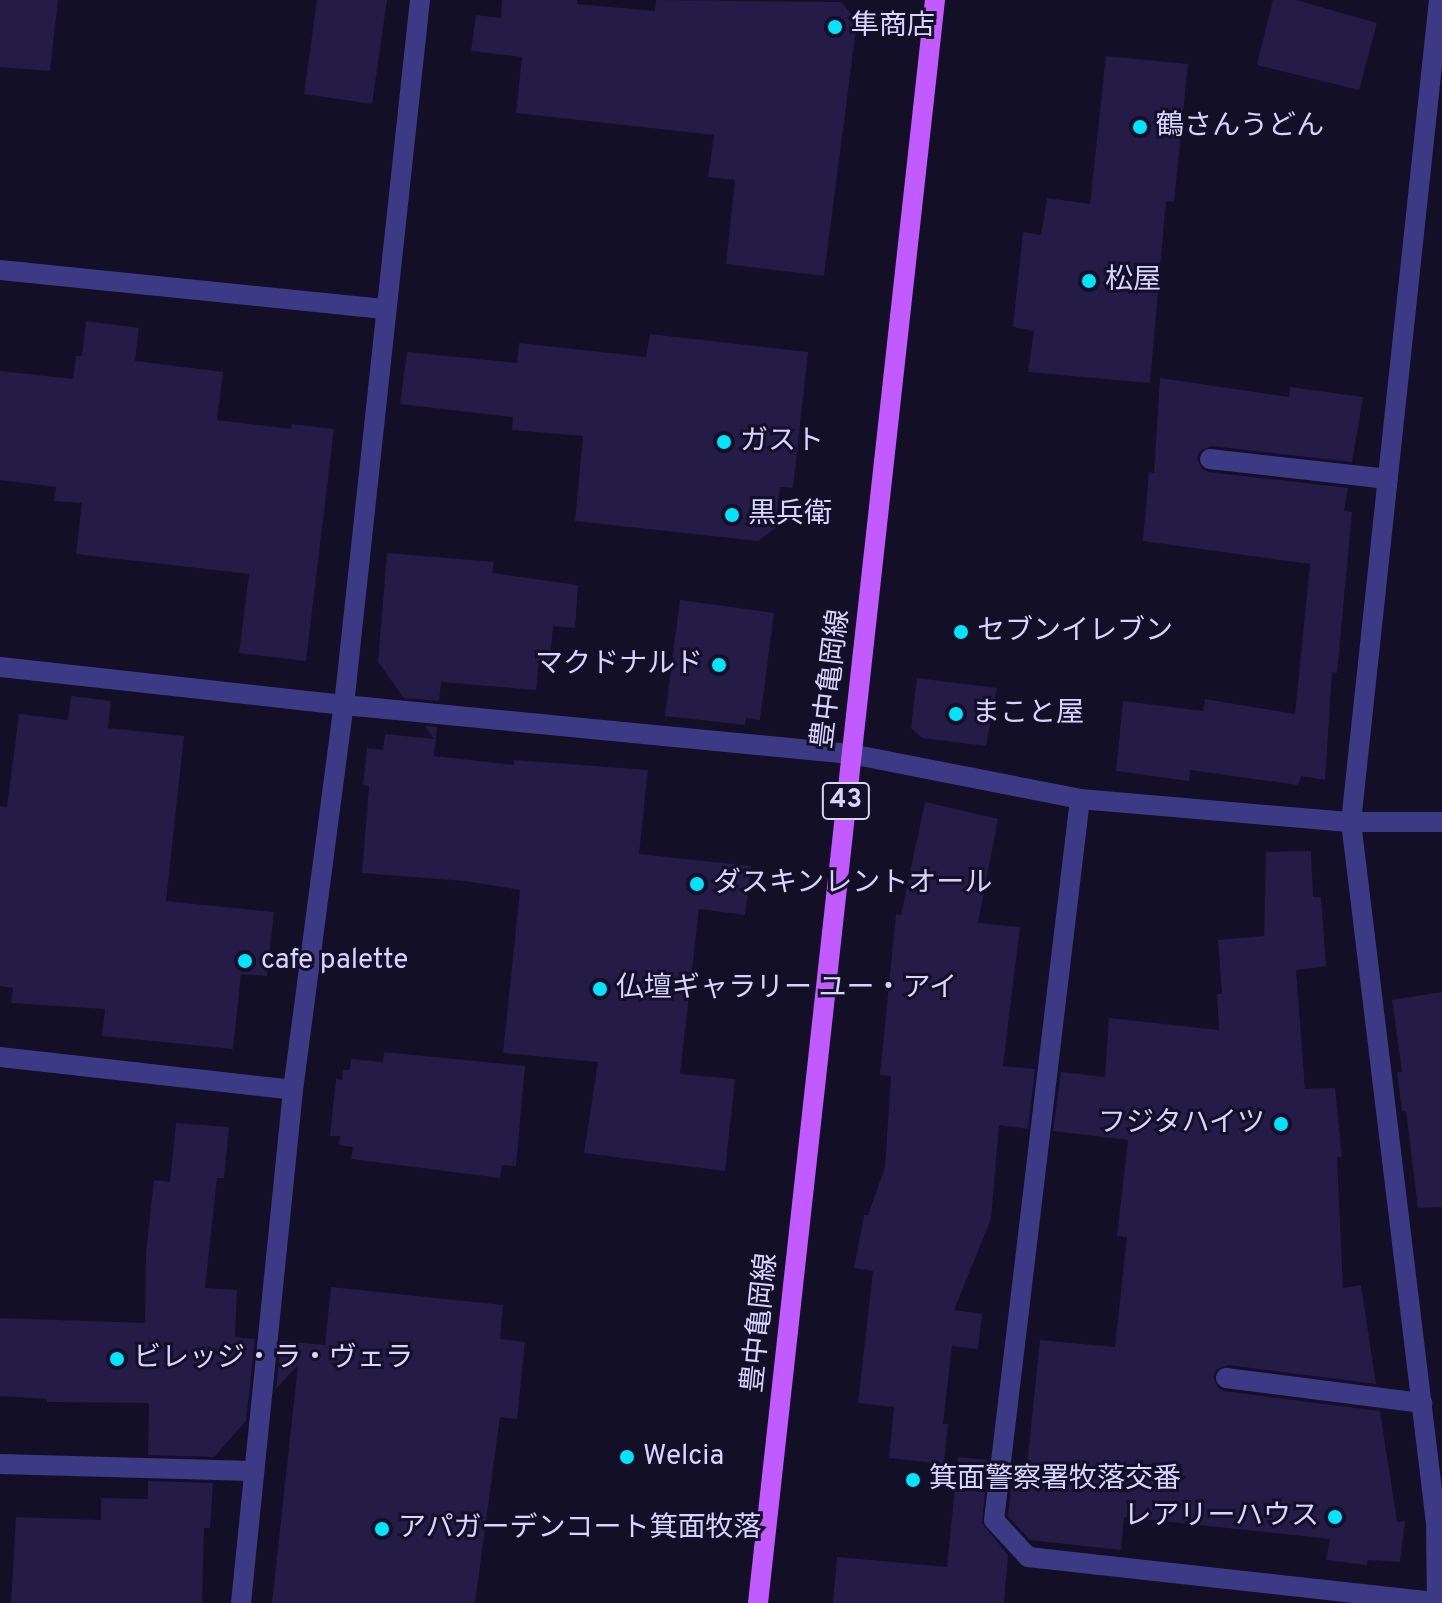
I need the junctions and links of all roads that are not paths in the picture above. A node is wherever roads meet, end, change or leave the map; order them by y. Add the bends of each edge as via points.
1 (420, 0) edge
2 (935, 0) edge
3 (1439, 0) edge
4 (0, 270) edge
5 (386, 309) junction
6 (1210, 459) dead end
7 (1388, 479) junction
8 (0, 667) edge
9 (344, 705) junction
10 (851, 754) junction
11 (1080, 799) junction
12 (1351, 822) junction
13 (1442, 822) edge
14 (0, 1057) edge
15 (293, 1090) junction
16 (1226, 1378) dead end
17 (1422, 1403) junction
18 (0, 1464) edge
19 (253, 1471) junction
20 (1439, 1521) edge
21 (1437, 1602) edge
22 (241, 1603) edge
23 (758, 1603) edge

1 - 5 street
2 - 10 main road, 豊中亀岡線 / 43
3 - 7 street
4 - 5 street
5 - 9 street
6 - 7 street
7 - 12 street
8 - 9 street
9 - 10 street
9 - 15 street
10 - 11 street
10 - 23 main road, 豊中亀岡線 / 43
11 - 12 street
11 - 21 street via 994,1520 1028,1557
12 - 13 street
12 - 17 street
14 - 15 street
15 - 19 street
16 - 17 street
17 - 20 street
18 - 19 street
19 - 22 street
20 - 21 street

